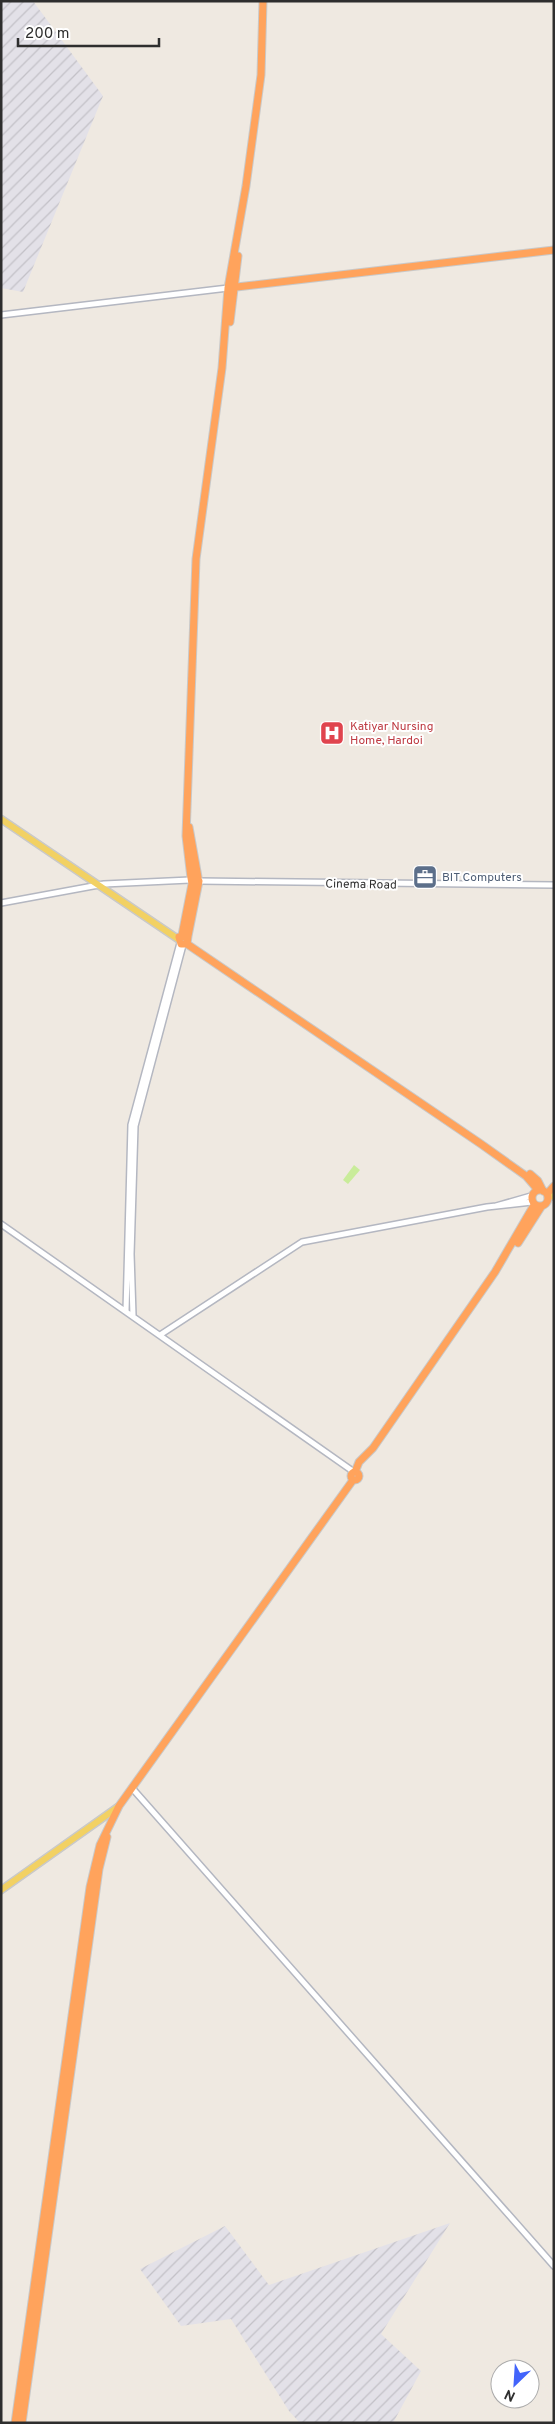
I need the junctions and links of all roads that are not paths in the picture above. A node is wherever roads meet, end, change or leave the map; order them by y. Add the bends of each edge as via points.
1 (263, 1) edge
2 (554, 250) edge
3 (231, 288) junction
4 (1, 315) edge
5 (1, 815) edge
6 (1, 819) edge
7 (194, 881) junction
8 (102, 885) junction
9 (554, 885) edge
10 (1, 903) edge
11 (183, 940) junction
12 (554, 1186) edge
13 (546, 1194) edge
14 (535, 1202) junction
15 (1, 1224) edge
16 (126, 1311) junction
17 (133, 1315) junction
18 (160, 1335) junction
19 (355, 1472) junction
20 (132, 1788) junction
21 (119, 1806) junction
22 (108, 1829) junction
23 (1, 1890) edge
24 (554, 2266) edge
25 (15, 2423) edge
26 (22, 2423) edge

1 - 3 highway via 262,65 243,222
2 - 3 highway
3 - 4 street
3 - 7 highway via 226,355 196,560 189,707 188,825 192,836
5 - 8 main road
6 - 8 main road
7 - 8 street, Cinema Road
7 - 9 street, Cinema Road
7 - 11 highway
8 - 10 street, Cinema Road
8 - 11 main road
11 - 13 highway via 481,1144
11 - 16 street via 131,1126
11 - 17 street via 135,1126 131,1254
12 - 13 highway
13 - 14 highway
13 - 14 highway via 547,1202
14 - 18 street via 496,1206 302,1242
14 - 19 highway via 495,1272
15 - 16 street
16 - 17 street
17 - 18 street
18 - 19 street
19 - 20 highway via 359,1478 353,1480
20 - 21 highway
20 - 24 street
21 - 22 highway
21 - 23 main road
22 - 25 highway via 100,1845 90,1888
22 - 26 highway via 98,1869

